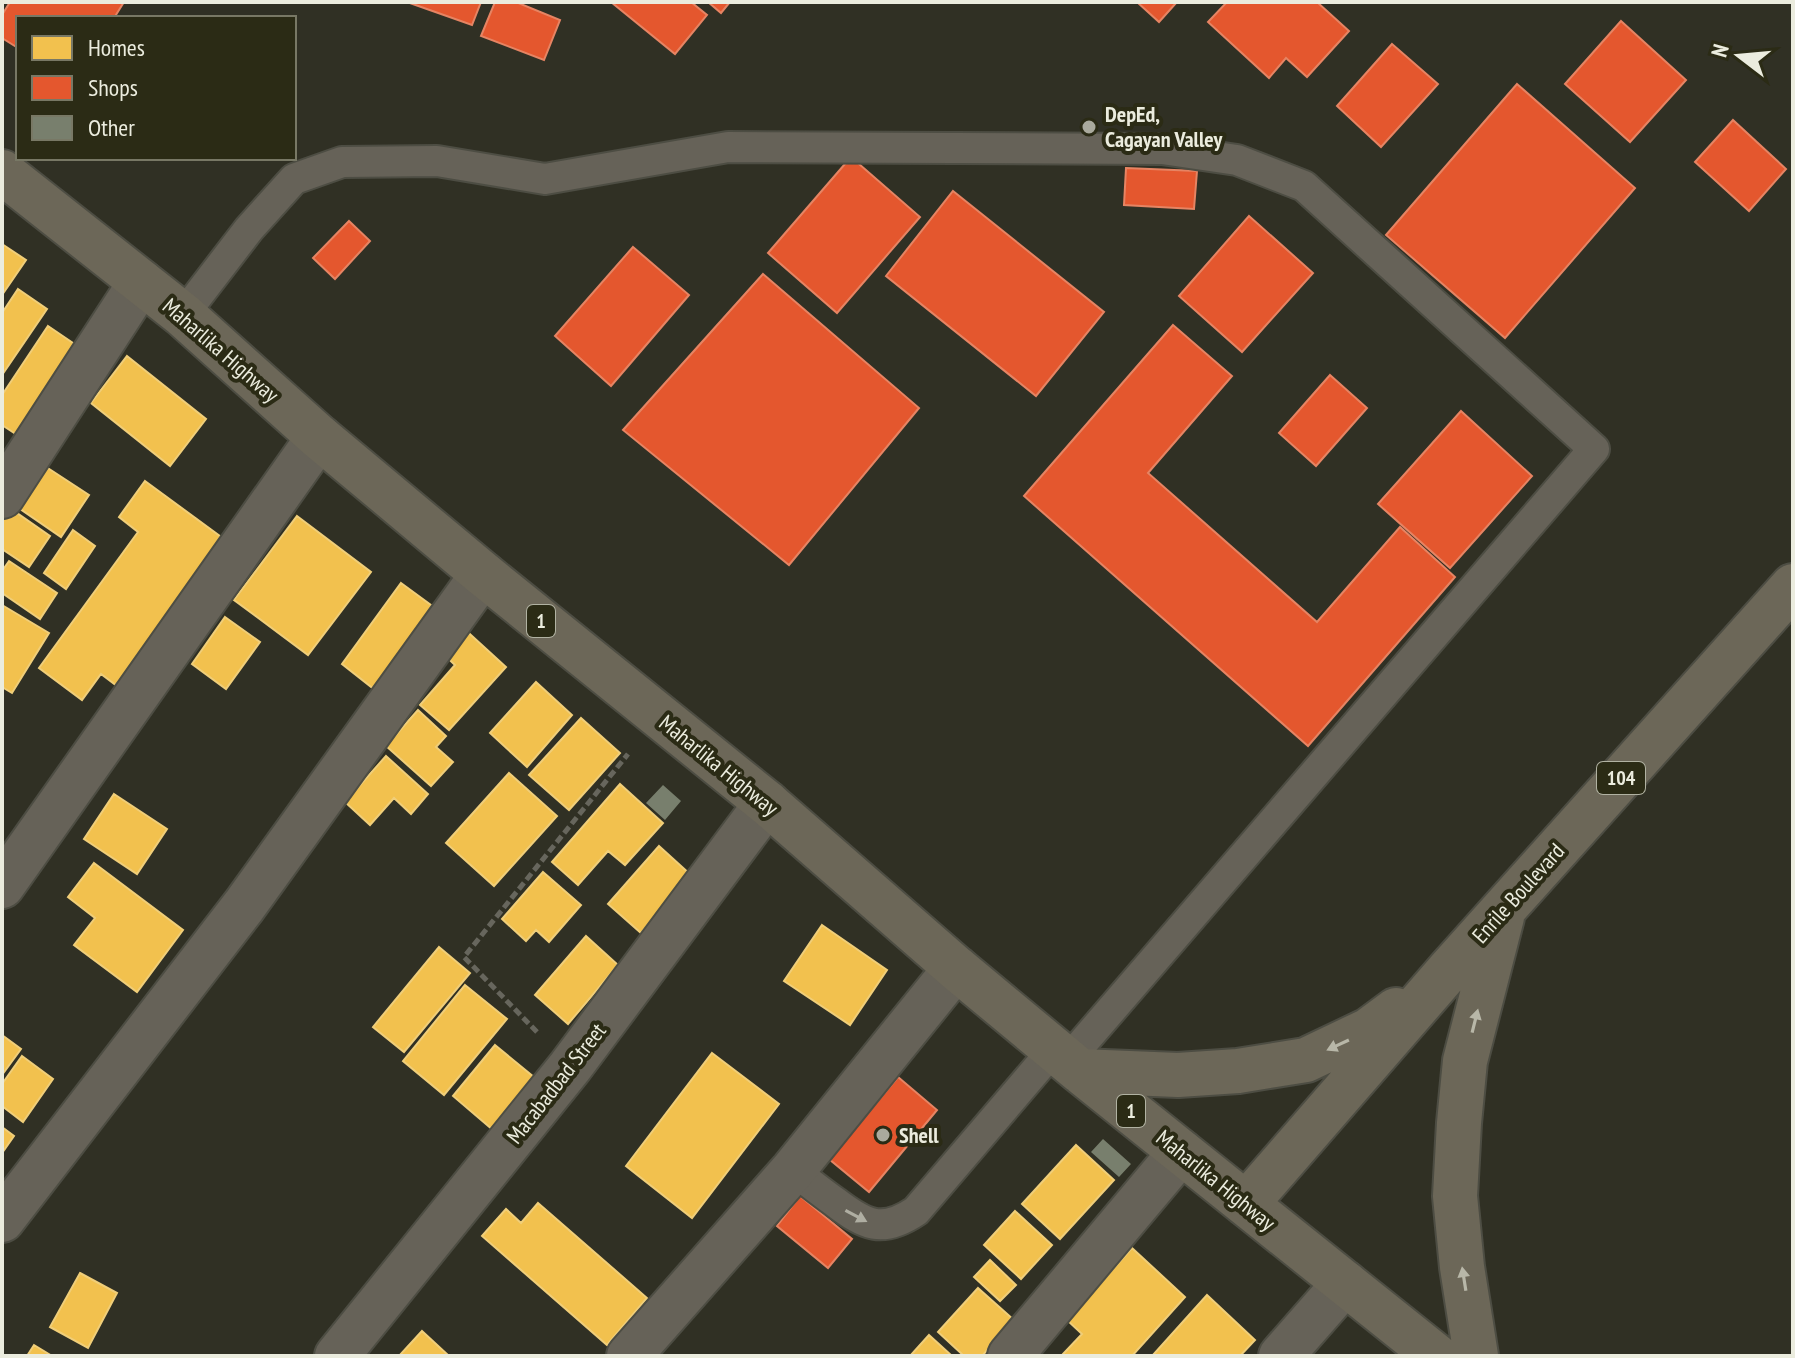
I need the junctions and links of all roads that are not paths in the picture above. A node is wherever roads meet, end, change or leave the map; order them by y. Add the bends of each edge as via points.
1 (2, 172) edge
2 (141, 282) junction
3 (183, 315) junction
4 (319, 437) junction
5 (2, 496) edge
6 (483, 574) junction
7 (1789, 597) edge
8 (767, 803) junction
9 (2, 886) edge
10 (1504, 909) junction
11 (956, 968) junction
12 (1449, 970) junction
13 (1067, 1060) junction
14 (1181, 1152) junction
15 (793, 1170) junction
16 (1246, 1204) junction
17 (2, 1220) edge
18 (1345, 1283) junction
19 (337, 1356) edge
20 (629, 1356) edge
21 (1010, 1356) edge
22 (1281, 1356) edge
23 (1436, 1356) edge
24 (1476, 1356) edge

1 - 2 highway, Maharlika Highway / 1
2 - 3 highway, Maharlika Highway / 1
2 - 5 street
3 - 4 highway, Maharlika Highway / 1
3 - 13 lane via 294,179 342,162 437,161 545,179 728,147 1162,149 1237,160 1304,186 1594,449
4 - 6 highway, Maharlika Highway / 1
4 - 9 street
6 - 8 highway, Maharlika Highway / 1
6 - 17 street via 244,906
7 - 10 highway, Enrile Boulevard / 104
8 - 11 highway, Maharlika Highway / 1
8 - 19 street, Macabadbad Street via 570,1067
10 - 12 highway, Enrile Boulevard / 104
24 -> 10 highway via 1455,1196 1459,1123 1465,1061
11 - 13 highway, Maharlika Highway / 1
11 - 15 street
12 -> 13 highway via 1369,1030 1306,1060 1178,1075
12 - 16 highway, Enrile Boulevard / 104
13 - 14 highway, Maharlika Highway / 1
15 -> 13 lane via 855,1218 879,1224 903,1220
14 - 16 highway, Maharlika Highway / 1
14 - 21 street
15 - 20 street
16 - 18 highway, Maharlika Highway / 1
18 - 22 street
18 - 23 highway, Maharlika Highway / 1

